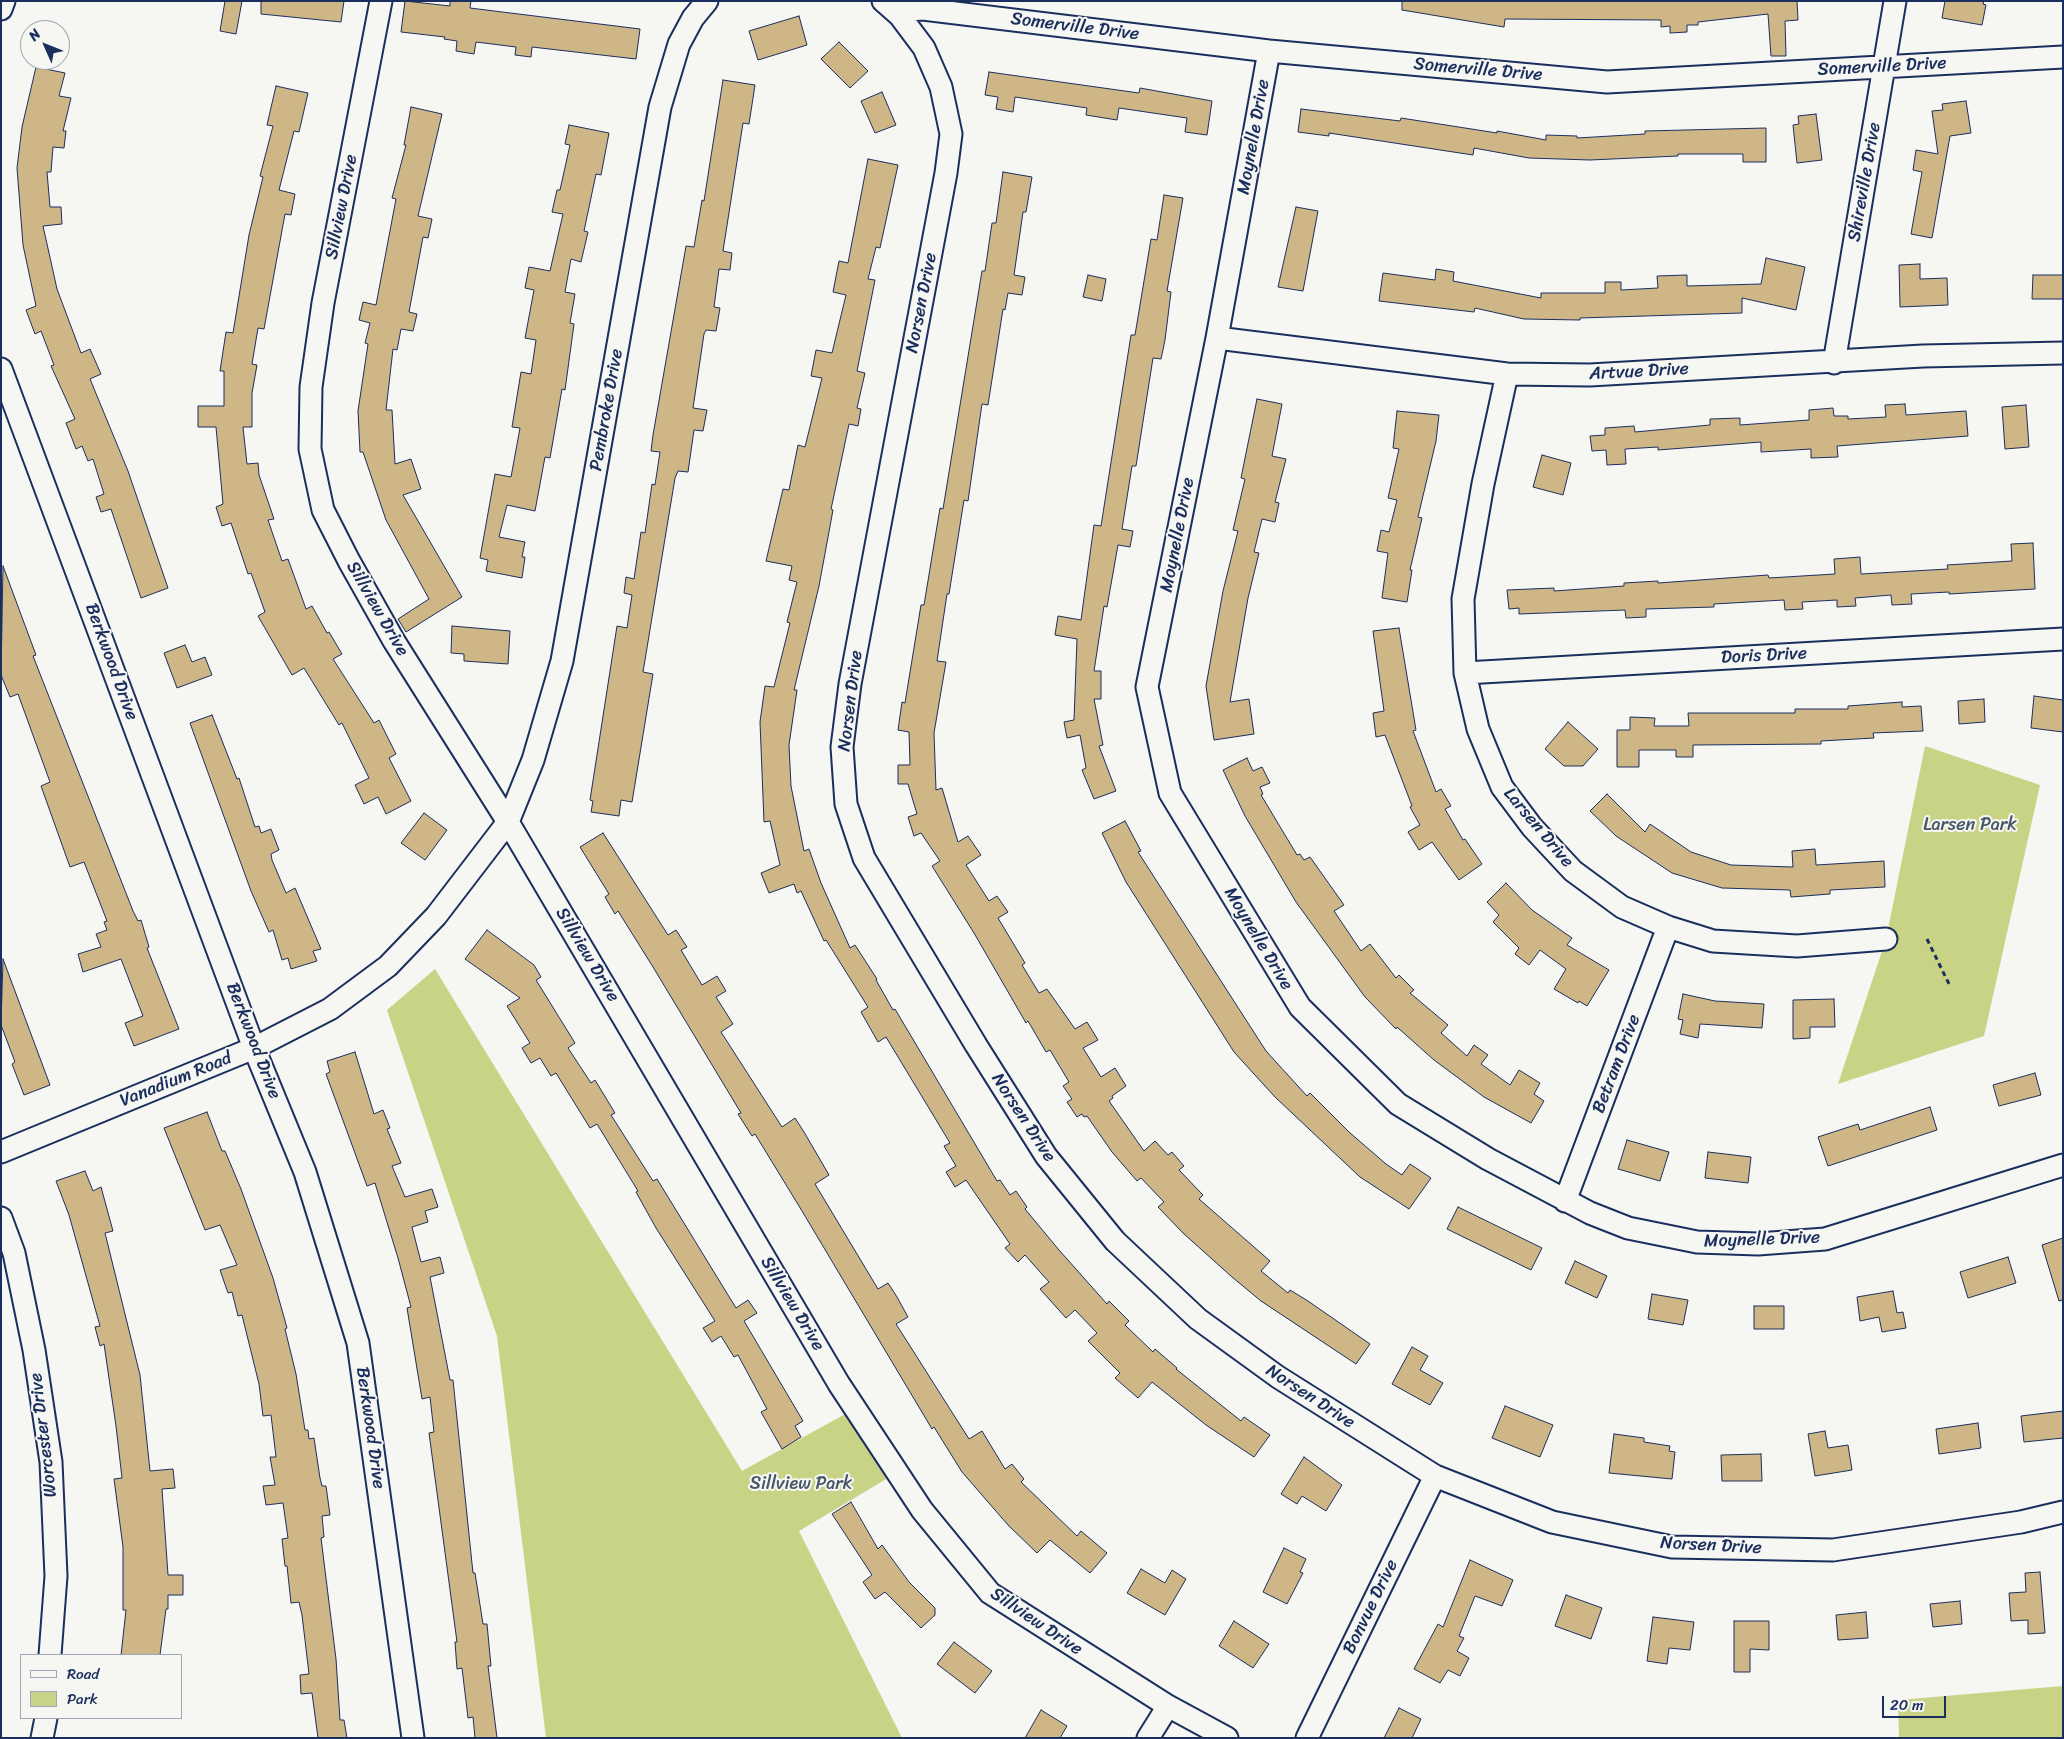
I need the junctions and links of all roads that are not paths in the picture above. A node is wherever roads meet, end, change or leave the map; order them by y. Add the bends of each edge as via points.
1 (4, 1) edge
2 (381, 1) edge
3 (707, 1) edge
4 (1895, 1) edge
5 (889, 6) edge
6 (1, 9) edge
7 (1270, 51) junction
8 (2063, 57) edge
9 (1885, 67) junction
10 (1217, 338) junction
11 (2063, 353) edge
12 (1834, 363) junction
13 (1, 369) edge
14 (1507, 374) junction
15 (2063, 639) edge
16 (1465, 673) junction
17 (508, 822) junction
18 (1668, 927) junction
19 (1886, 939) dead end
20 (254, 1048) junction
21 (1, 1152) edge
22 (2063, 1165) edge
23 (1565, 1201) junction
24 (1, 1218) edge
25 (1435, 1476) junction
26 (2063, 1512) edge
27 (50, 1654) edge
28 (1168, 1706) junction
29 (46, 1719) edge
30 (42, 1738) edge
31 (413, 1738) edge
32 (1148, 1738) edge
33 (1228, 1738) edge
34 (1307, 1738) edge

1 - 6 street
2 - 17 street, Sillview Drive via 322,312 310,388 310,449 323,510 349,561 394,641
3 - 17 street, Pembroke Drive via 679,44 660,107 562,661 533,760
4 - 9 street, Shireville Drive
5 - 7 street, Somerville Drive
5 - 25 street, Norsen Drive via 924,48 941,87 951,134 850,684 842,747 846,804 864,858 1046,1156 1115,1241 1198,1319 1278,1377
7 - 9 street, Somerville Drive via 1607,82
7 - 10 street, Moynelle Drive
8 - 9 street, Somerville Drive
9 - 12 street, Shireville Drive
10 - 14 street, Artvue Drive
10 - 23 street, Moynelle Drive via 1147,687 1170,793 1300,1007 1398,1104
11 - 12 street, Artvue Drive via 1923,356
12 - 14 street, Artvue Drive via 1590,375
13 - 20 street, Berkwood Drive
14 - 16 street, Larsen Drive via 1483,484 1464,599
15 - 16 street, Doris Drive
16 - 18 street, Larsen Drive via 1478,730 1502,787 1532,828 1580,876 1622,907
17 - 20 street, Vanadium Road via 436,916 388,966 330,1009
17 - 28 street, Sillview Drive via 839,1384 922,1510 990,1593
18 - 19 street, Larsen Drive via 1714,941 1797,946
18 - 23 street, Betram Drive
20 - 21 street, Vanadium Road
20 - 31 street, Berkwood Drive via 305,1172 358,1343
22 - 23 street, Moynelle Drive via 1825,1239 1758,1244 1697,1242 1628,1228
24 - 27 street, Worcester Drive via 14,1253 34,1350 51,1462 56,1576
25 - 26 street, Norsen Drive via 1552,1522 1672,1547 1833,1550 2021,1522
25 - 34 street, Bonvue Drive
28 - 32 street
28 - 33 street, Sillview Drive
29 - 30 street

